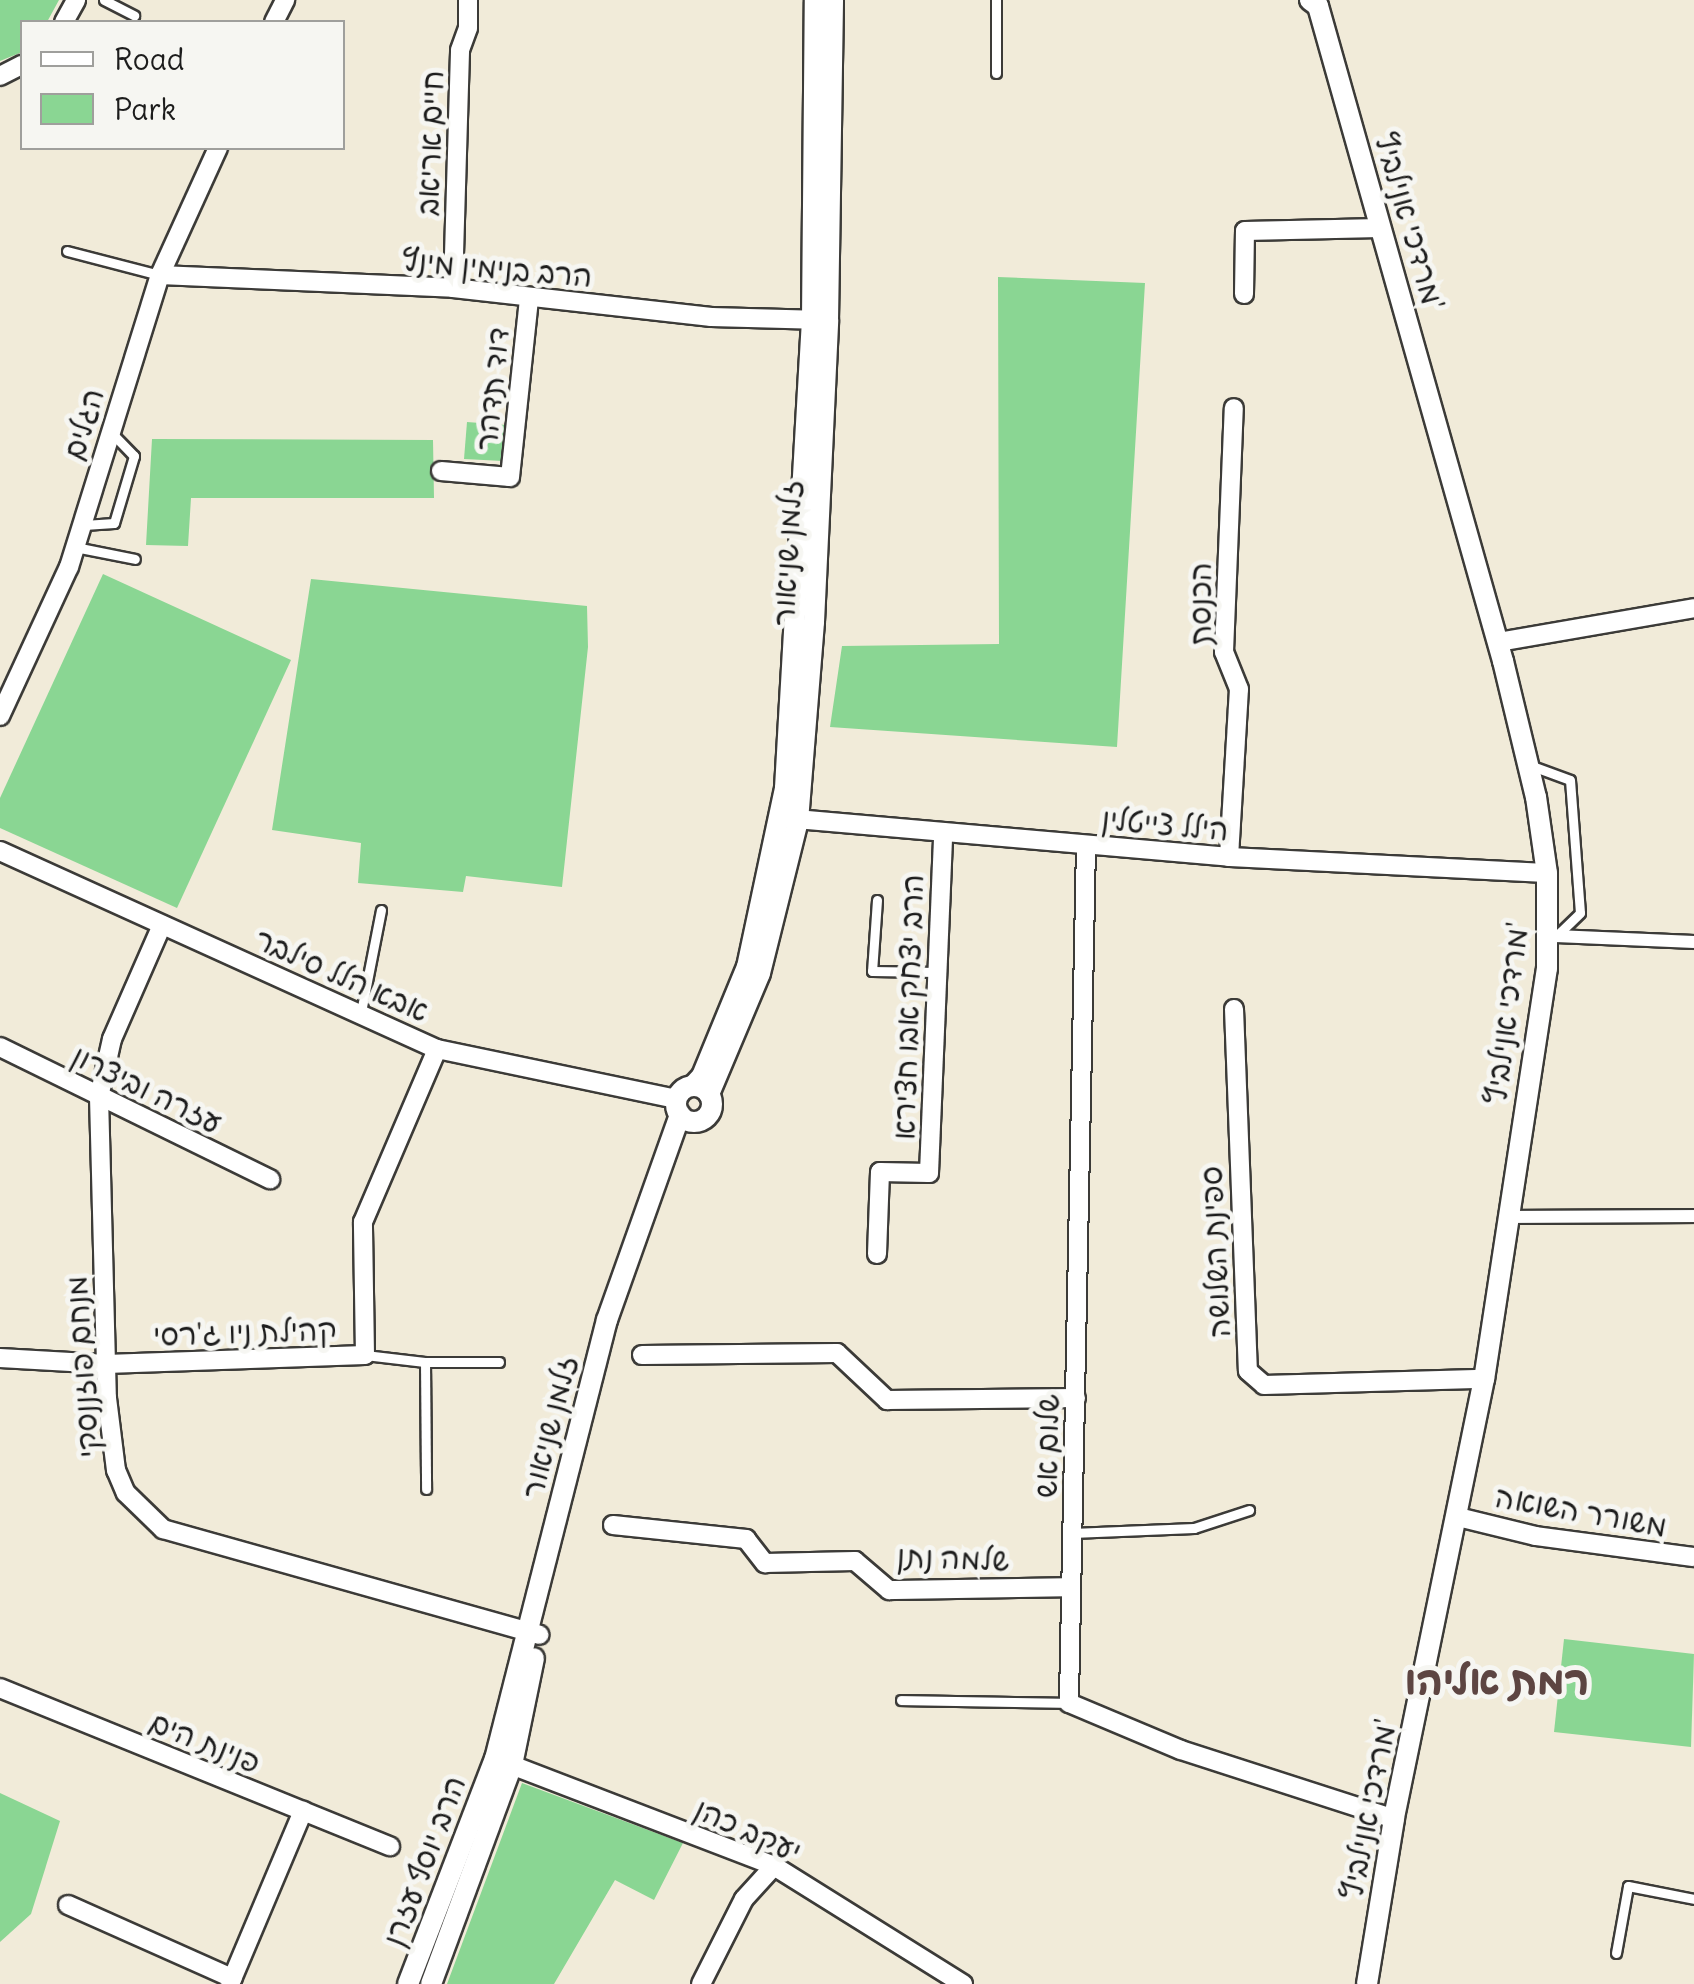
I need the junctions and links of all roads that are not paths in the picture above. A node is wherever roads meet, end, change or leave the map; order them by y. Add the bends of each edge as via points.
1 (104, 0) edge
2 (468, 0) edge
3 (814, 0) edge
4 (834, 0) edge
5 (996, 0) edge
6 (1314, 3) edge
7 (134, 15) dead end
8 (996, 74) dead end
9 (217, 150) edge
10 (1380, 228) junction
11 (67, 251) dead end
12 (160, 275) junction
13 (452, 288) junction
14 (1244, 294) dead end
15 (529, 298) junction
16 (820, 320) junction
17 (1234, 408) dead end
18 (110, 430) junction
19 (441, 471) dead end
20 (82, 525) junction
21 (75, 548) junction
22 (135, 559) dead end
23 (1694, 608) edge
24 (1498, 642) junction
25 (0, 716) edge
26 (1528, 764) junction
27 (789, 819) junction
28 (943, 832) junction
29 (1086, 844) junction
30 (0, 852) edge
31 (1229, 857) junction
32 (1547, 874) junction
33 (876, 900) dead end
34 (381, 910) dead end
35 (162, 925) junction
36 (1552, 940) junction
37 (1694, 942) edge
38 (937, 972) junction
39 (1234, 1009) dead end
40 (361, 1012) junction
41 (0, 1047) edge
42 (437, 1049) junction
43 (99, 1097) junction
44 (691, 1103) junction
45 (270, 1179) dead end
46 (1694, 1216) edge
47 (1508, 1217) junction
48 (877, 1254) dead end
49 (365, 1355) junction
50 (642, 1355) dead end
51 (0, 1358) edge
52 (425, 1362) junction
53 (499, 1362) dead end
54 (106, 1364) junction
55 (1484, 1379) junction
56 (1076, 1398) junction
57 (426, 1489) dead end
58 (1250, 1510) dead end
59 (1458, 1517) junction
60 (613, 1525) dead end
61 (1072, 1533) junction
62 (1694, 1557) edge
63 (1071, 1587) junction
64 (534, 1633) junction
65 (0, 1688) edge
66 (901, 1700) dead end
67 (1069, 1703) junction
68 (503, 1762) junction
69 (303, 1812) junction
70 (1394, 1820) junction
71 (390, 1846) dead end
72 (774, 1866) junction
73 (1694, 1899) edge
74 (68, 1905) dead end
75 (1616, 1953) dead end
76 (231, 1981) edge
77 (408, 1984) edge
78 (431, 1984) edge
79 (701, 1984) edge
80 (963, 1984) edge
81 (1367, 1984) edge

1 - 7 lane
2 - 13 street, חיים אריאב via 460,50
3 - 16 street, זלמן שניאור
4 - 16 street, זלמן שניאור
5 - 8 lane
6 - 10 street, מרדכי אנילביץ'
9 - 12 street, הגלים
10 - 14 street via 1245,232
10 - 24 street, מרדכי אנילביץ'
11 - 12 lane
12 - 13 street, הרב בנימין מינץ
12 - 18 street, הגלים
13 - 15 street, הרב בנימין מינץ
15 - 16 street, הרב בנימין מינץ via 711,317
15 - 19 street, דוד תדהר via 510,477
16 - 27 street, זלמן שניאור
17 - 31 street, הכנסת via 1224,652 1239,689
18 - 20 street, הגלים
18 - 20 lane via 134,456 114,523
20 - 21 street, הגלים
21 - 22 lane
21 - 25 street, הגלים
23 - 24 street
24 - 26 street, מרדכי אנילביץ'
26 - 32 street, מרדכי אנילביץ'
26 - 36 lane via 1570,780 1580,913
27 - 28 street, הילל צייטלין
27 - 44 street, זלמן שניאור via 746,967
28 - 29 street, הילל צייטלין
28 - 38 street, הרב יצחק אבו חצירא
29 - 31 street, הילל צייטלין
29 - 56 street, שלום אש
30 - 35 street, אבא הלל סילבר
31 - 32 street, הילל צייטלין
32 - 36 street, מרדכי אנילביץ'
33 - 38 lane via 872,972
34 - 40 lane
35 - 40 street, אבא הלל סילבר
35 - 43 street, מנחם פוזננסקי via 112,1039
36 - 37 street
36 - 47 street, מרדכי אנילביץ'
38 - 48 street, הרב יצחק אבו חצירא via 929,1173 880,1172
39 - 55 street, ספינת השלושה via 1248,1371 1264,1385
40 - 42 street, אבא הלל סילבר
41 - 43 street, עזרה וביצרון
42 - 44 street, אבא הלל סילבר
42 - 49 street, קהילת ניו ג'רסי via 363,1222
43 - 45 street, עזרה וביצרון
43 - 54 street, מנחם פוזננסקי
44 - 64 street, זלמן שניאור via 607,1320
46 - 47 street
47 - 55 street, מרדכי אנילביץ'
49 - 52 lane
49 - 54 street, קהילת ניו ג'רסי
50 - 56 street via 838,1353 887,1400
51 - 54 street, קהילת ניו ג'רסי
52 - 53 lane
52 - 57 lane
54 - 64 street, מנחם פוזננסקי via 116,1470 126,1493 163,1530
55 - 59 street, מרדכי אנילביץ'
56 - 61 street, שלום אש
58 - 61 lane via 1194,1528
59 - 62 street, משורר השואה via 1536,1536
59 - 70 street, מרדכי אנילביץ'
60 - 63 street, שלמה נתן via 746,1540 765,1564 855,1560 889,1590
61 - 63 street, שלום אש
63 - 67 street, שלום אש
64 - 68 street, זלמן שניאור
65 - 69 street, פנינת הים
66 - 67 lane
67 - 70 street via 1180,1750
68 - 72 street, יעקב כהן
68 - 77 street, הרב יוסף עזרן
68 - 78 street, הרב יוסף עזרן
69 - 71 street, פנינת הים
69 - 76 street
70 - 81 street, מרדכי אנילביץ'
72 - 79 street via 744,1899
72 - 80 street, יעקב כהן
73 - 75 lane via 1628,1886
74 - 76 street

